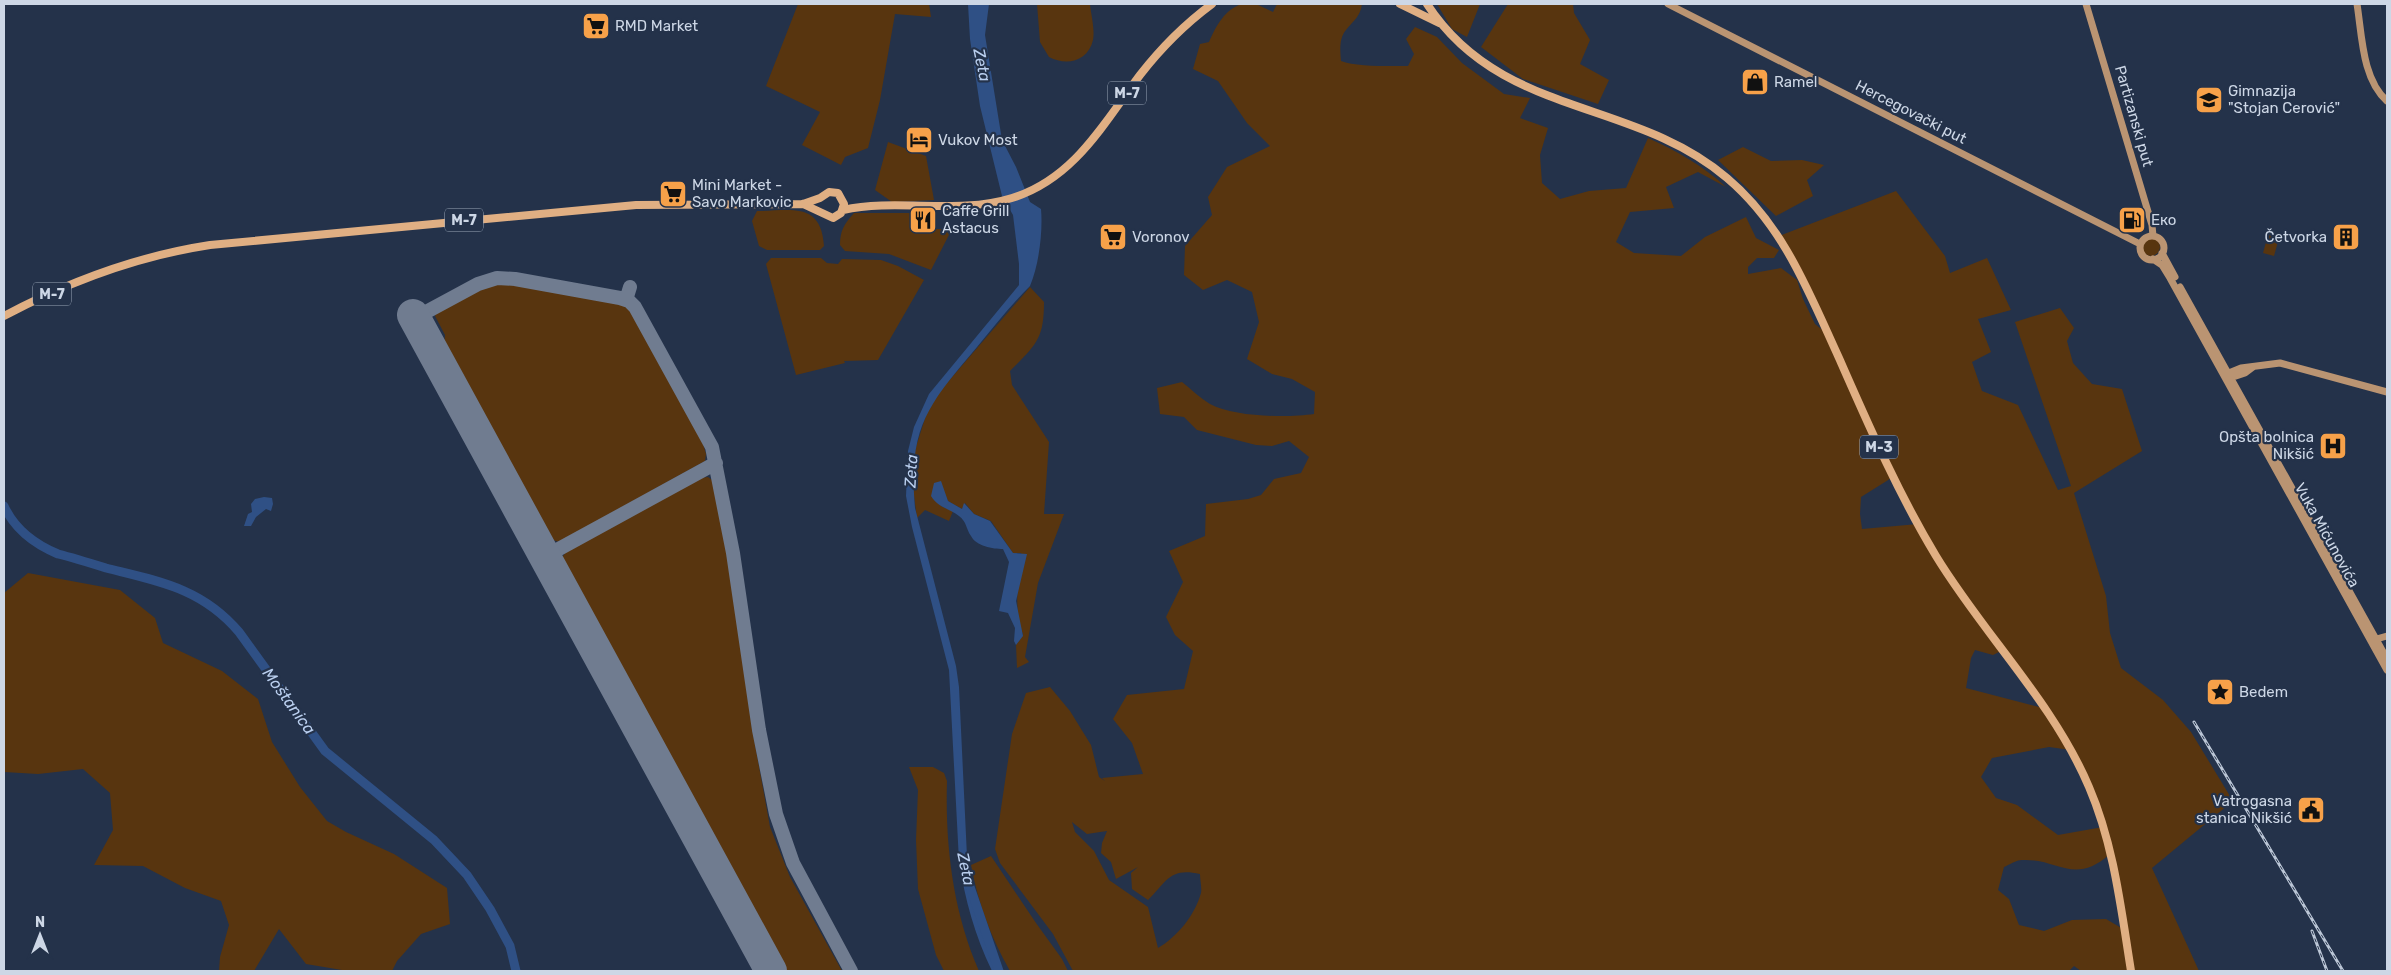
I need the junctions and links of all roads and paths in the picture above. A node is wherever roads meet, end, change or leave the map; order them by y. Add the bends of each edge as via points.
1 (1212, 4) edge
2 (1400, 4) edge
3 (1427, 4) edge
4 (1668, 4) edge
5 (2086, 4) edge
6 (2357, 4) edge
7 (1443, 25) junction
8 (2387, 102) edge
9 (820, 198) junction
10 (843, 200) junction
11 (803, 204) junction
12 (865, 205) junction
13 (819, 210) junction
14 (843, 210) junction
15 (2153, 236) junction
16 (2140, 244) junction
17 (2162, 253) junction
18 (2154, 259) junction
19 (4, 316) edge
20 (2253, 366) junction
21 (2245, 373) junction
22 (2226, 377) junction
23 (2236, 388) junction
24 (2387, 392) edge
25 (2387, 636) edge
26 (2373, 640) junction
27 (2387, 659) edge
28 (2387, 670) edge
29 (2131, 971) edge

1 - 12 main road, M-7 via 1167,43 1080,156 1045,183 994,203 963,206
2 - 7 main road
3 - 7 main road, M-3
4 - 16 main road, Hercegovački put
5 - 15 main road, Partizanski put
6 - 8 main road via 2369,76
7 - 29 main road, M-3 via 1477,57 1522,86 1652,134 1697,155 1741,190 1774,229 1800,273 1879,448 1917,523 1958,589 2050,716 2080,766 2095,800 2107,841
9 - 10 main road, M-7 via 829,192 838,193
9 - 11 main road, M-7
9 - 13 main road
10 - 12 main road, M-7
10 - 14 main road
11 - 13 main road, M-7
11 - 19 main road, M-7 via 637,204 210,245 107,271
12 - 14 main road, M-7
13 - 14 main road, M-7 via 833,218
15 - 16 main road
15 - 17 main road via 2163,243
16 - 18 main road via 2144,256
17 - 18 main road
17 - 22 main road, Vuka Mićunovića
18 - 22 main road, Vuka Mićunovića via 2170,278
20 - 21 main road
20 - 22 main road
20 - 24 main road via 2280,363
21 - 22 main road
21 - 23 main road
22 - 23 main road, Vuka Mićunovića
22 - 26 main road, Vuka Mićunovića
23 - 26 main road, Vuka Mićunovića
25 - 26 main road
26 - 27 main road, Vuka Mićunovića
26 - 28 main road, Vuka Mićunovića

